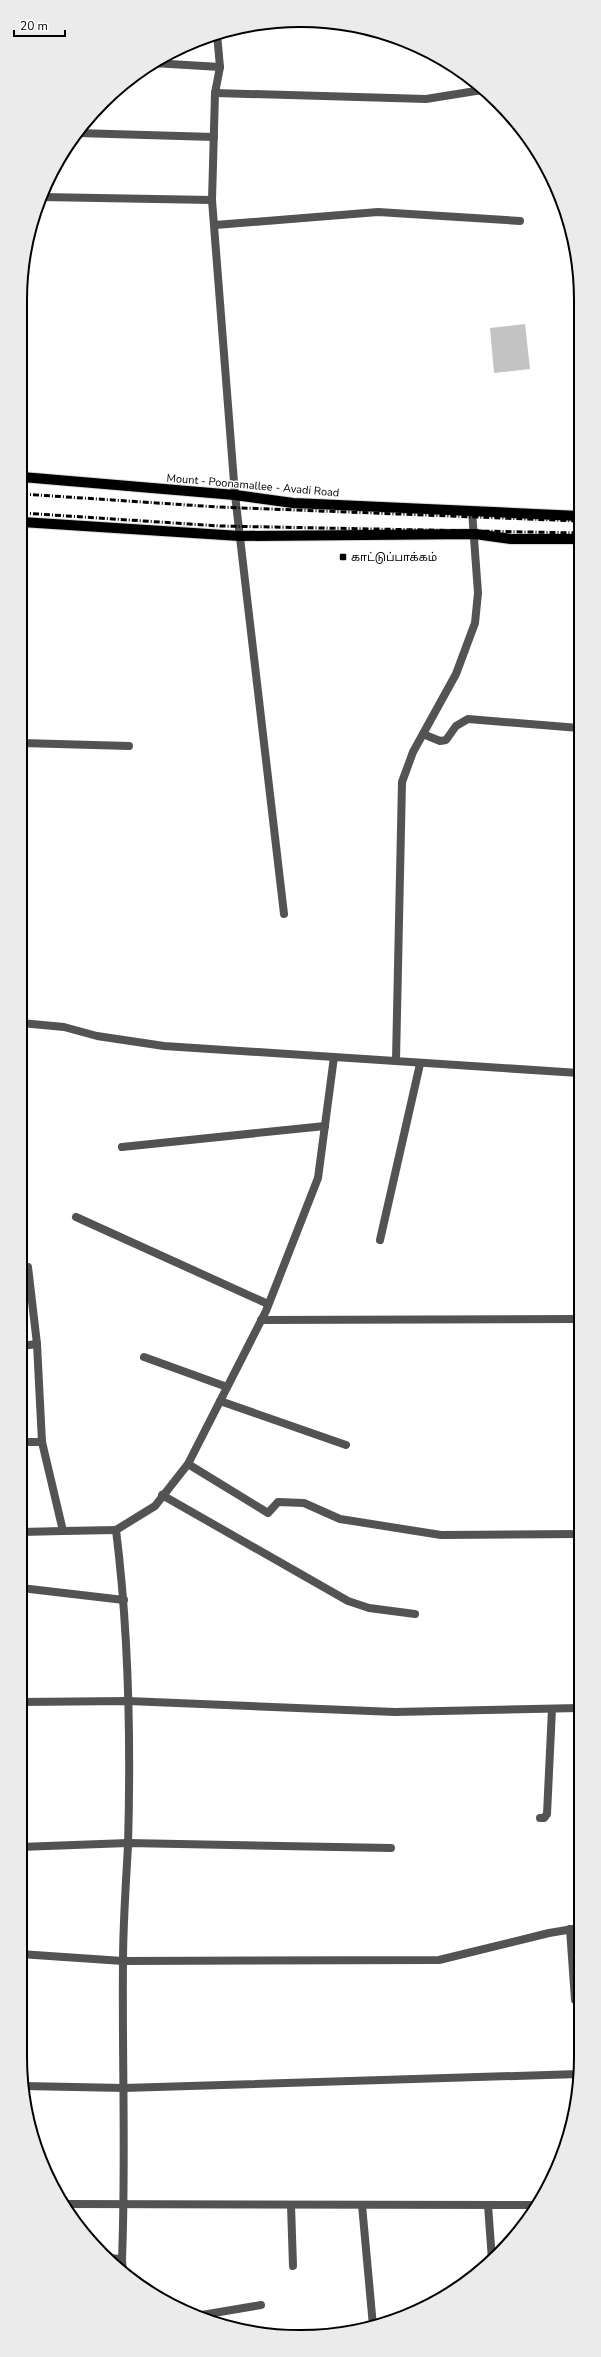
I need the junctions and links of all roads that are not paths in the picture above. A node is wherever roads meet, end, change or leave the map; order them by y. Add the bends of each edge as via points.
1 (218, 40) edge
2 (165, 64) edge
3 (220, 67) junction
4 (476, 91) edge
5 (215, 93) junction
6 (85, 132) edge
7 (214, 137) junction
8 (48, 197) edge
9 (212, 200) junction
10 (520, 221) dead end
11 (216, 225) junction
12 (27, 477) edge
13 (235, 494) junction
14 (472, 511) junction
15 (574, 516) edge
16 (27, 522) edge
17 (475, 534) junction
18 (240, 536) junction
19 (574, 539) edge
20 (574, 728) edge
21 (423, 734) junction
22 (27, 743) edge
23 (129, 746) dead end
24 (284, 914) dead end
25 (27, 1024) edge
26 (334, 1057) junction
27 (396, 1060) junction
28 (420, 1064) junction
29 (574, 1073) edge
30 (325, 1126) junction
31 (122, 1147) dead end
32 (76, 1217) dead end
33 (380, 1240) dead end
34 (27, 1267) edge
35 (268, 1304) junction
36 (574, 1319) edge
37 (261, 1320) junction
38 (37, 1344) junction
39 (27, 1345) edge
40 (144, 1357) dead end
41 (227, 1387) junction
42 (220, 1401) junction
43 (27, 1442) edge
44 (42, 1442) junction
45 (346, 1445) dead end
46 (188, 1464) junction
47 (162, 1495) junction
48 (116, 1530) junction
49 (63, 1531) junction
50 (27, 1532) edge
51 (574, 1534) edge
52 (27, 1589) edge
53 (124, 1600) junction
54 (415, 1614) dead end
55 (128, 1701) junction
56 (27, 1702) edge
57 (574, 1708) edge
58 (552, 1709) junction
59 (540, 1818) dead end
60 (128, 1843) junction
61 (27, 1847) edge
62 (391, 1848) dead end
63 (570, 1929) junction
64 (574, 1929) edge
65 (27, 1954) edge
66 (123, 1961) junction
67 (574, 1986) edge
68 (573, 2074) edge
69 (29, 2086) edge
70 (124, 2088) junction
71 (71, 2204) edge
72 (125, 2205) junction
73 (291, 2205) junction
74 (362, 2205) junction
75 (488, 2205) junction
76 (530, 2205) edge
77 (491, 2252) edge
78 (116, 2259) edge
79 (122, 2259) junction
80 (122, 2264) edge
81 (293, 2266) dead end
82 (261, 2305) dead end
83 (209, 2314) edge
84 (372, 2321) edge

1 - 3 street
2 - 3 street
3 - 5 street
4 - 5 street via 426,98
5 - 7 street
6 - 7 street
7 - 9 street
8 - 9 street
9 - 11 street
10 - 11 street via 378,212
11 - 13 street
12 - 13 main road, Mount - Poonamallee - Avadi Road
13 - 14 main road, Mount - Poonamallee - Avadi Road via 293,503
13 - 18 street
14 - 15 main road, Mount - Poonamallee - Avadi Road
14 - 17 street
16 - 18 main road
17 - 18 main road
17 - 19 main road via 511,539
17 - 21 street via 478,593 475,623 456,674
18 - 24 street
20 - 21 street via 468,719 456,726 446,740 440,741
21 - 27 street via 402,782
22 - 23 street
25 - 26 street via 64,1027 97,1036 164,1046
26 - 27 street
26 - 30 street
27 - 28 street
28 - 29 street
28 - 33 street
30 - 31 street
30 - 35 street via 318,1178
32 - 35 street
34 - 38 street
35 - 37 street
36 - 37 street
37 - 41 street
38 - 39 street
38 - 44 street
40 - 41 street
41 - 42 street
42 - 45 street
42 - 46 street
43 - 44 street
44 - 49 street
46 - 47 street
46 - 51 street via 268,1514 278,1502 304,1503 340,1518 441,1535
47 - 48 street via 155,1506
47 - 54 street via 348,1601 369,1608
48 - 49 street
48 - 53 street
49 - 50 street
52 - 53 street
53 - 55 street
55 - 56 street
55 - 58 street via 395,1712
55 - 60 street
57 - 58 street
58 - 59 street via 547,1814
60 - 61 street
60 - 62 street
60 - 66 street
63 - 64 street
63 - 66 street via 439,1960
63 - 67 street
65 - 66 street
66 - 70 street
68 - 70 street
69 - 70 street
70 - 72 street
71 - 72 street
72 - 73 street
72 - 79 street
73 - 74 street
73 - 81 street
74 - 75 street
74 - 84 street
75 - 76 street
75 - 77 street
78 - 79 street
79 - 80 street
82 - 83 street

